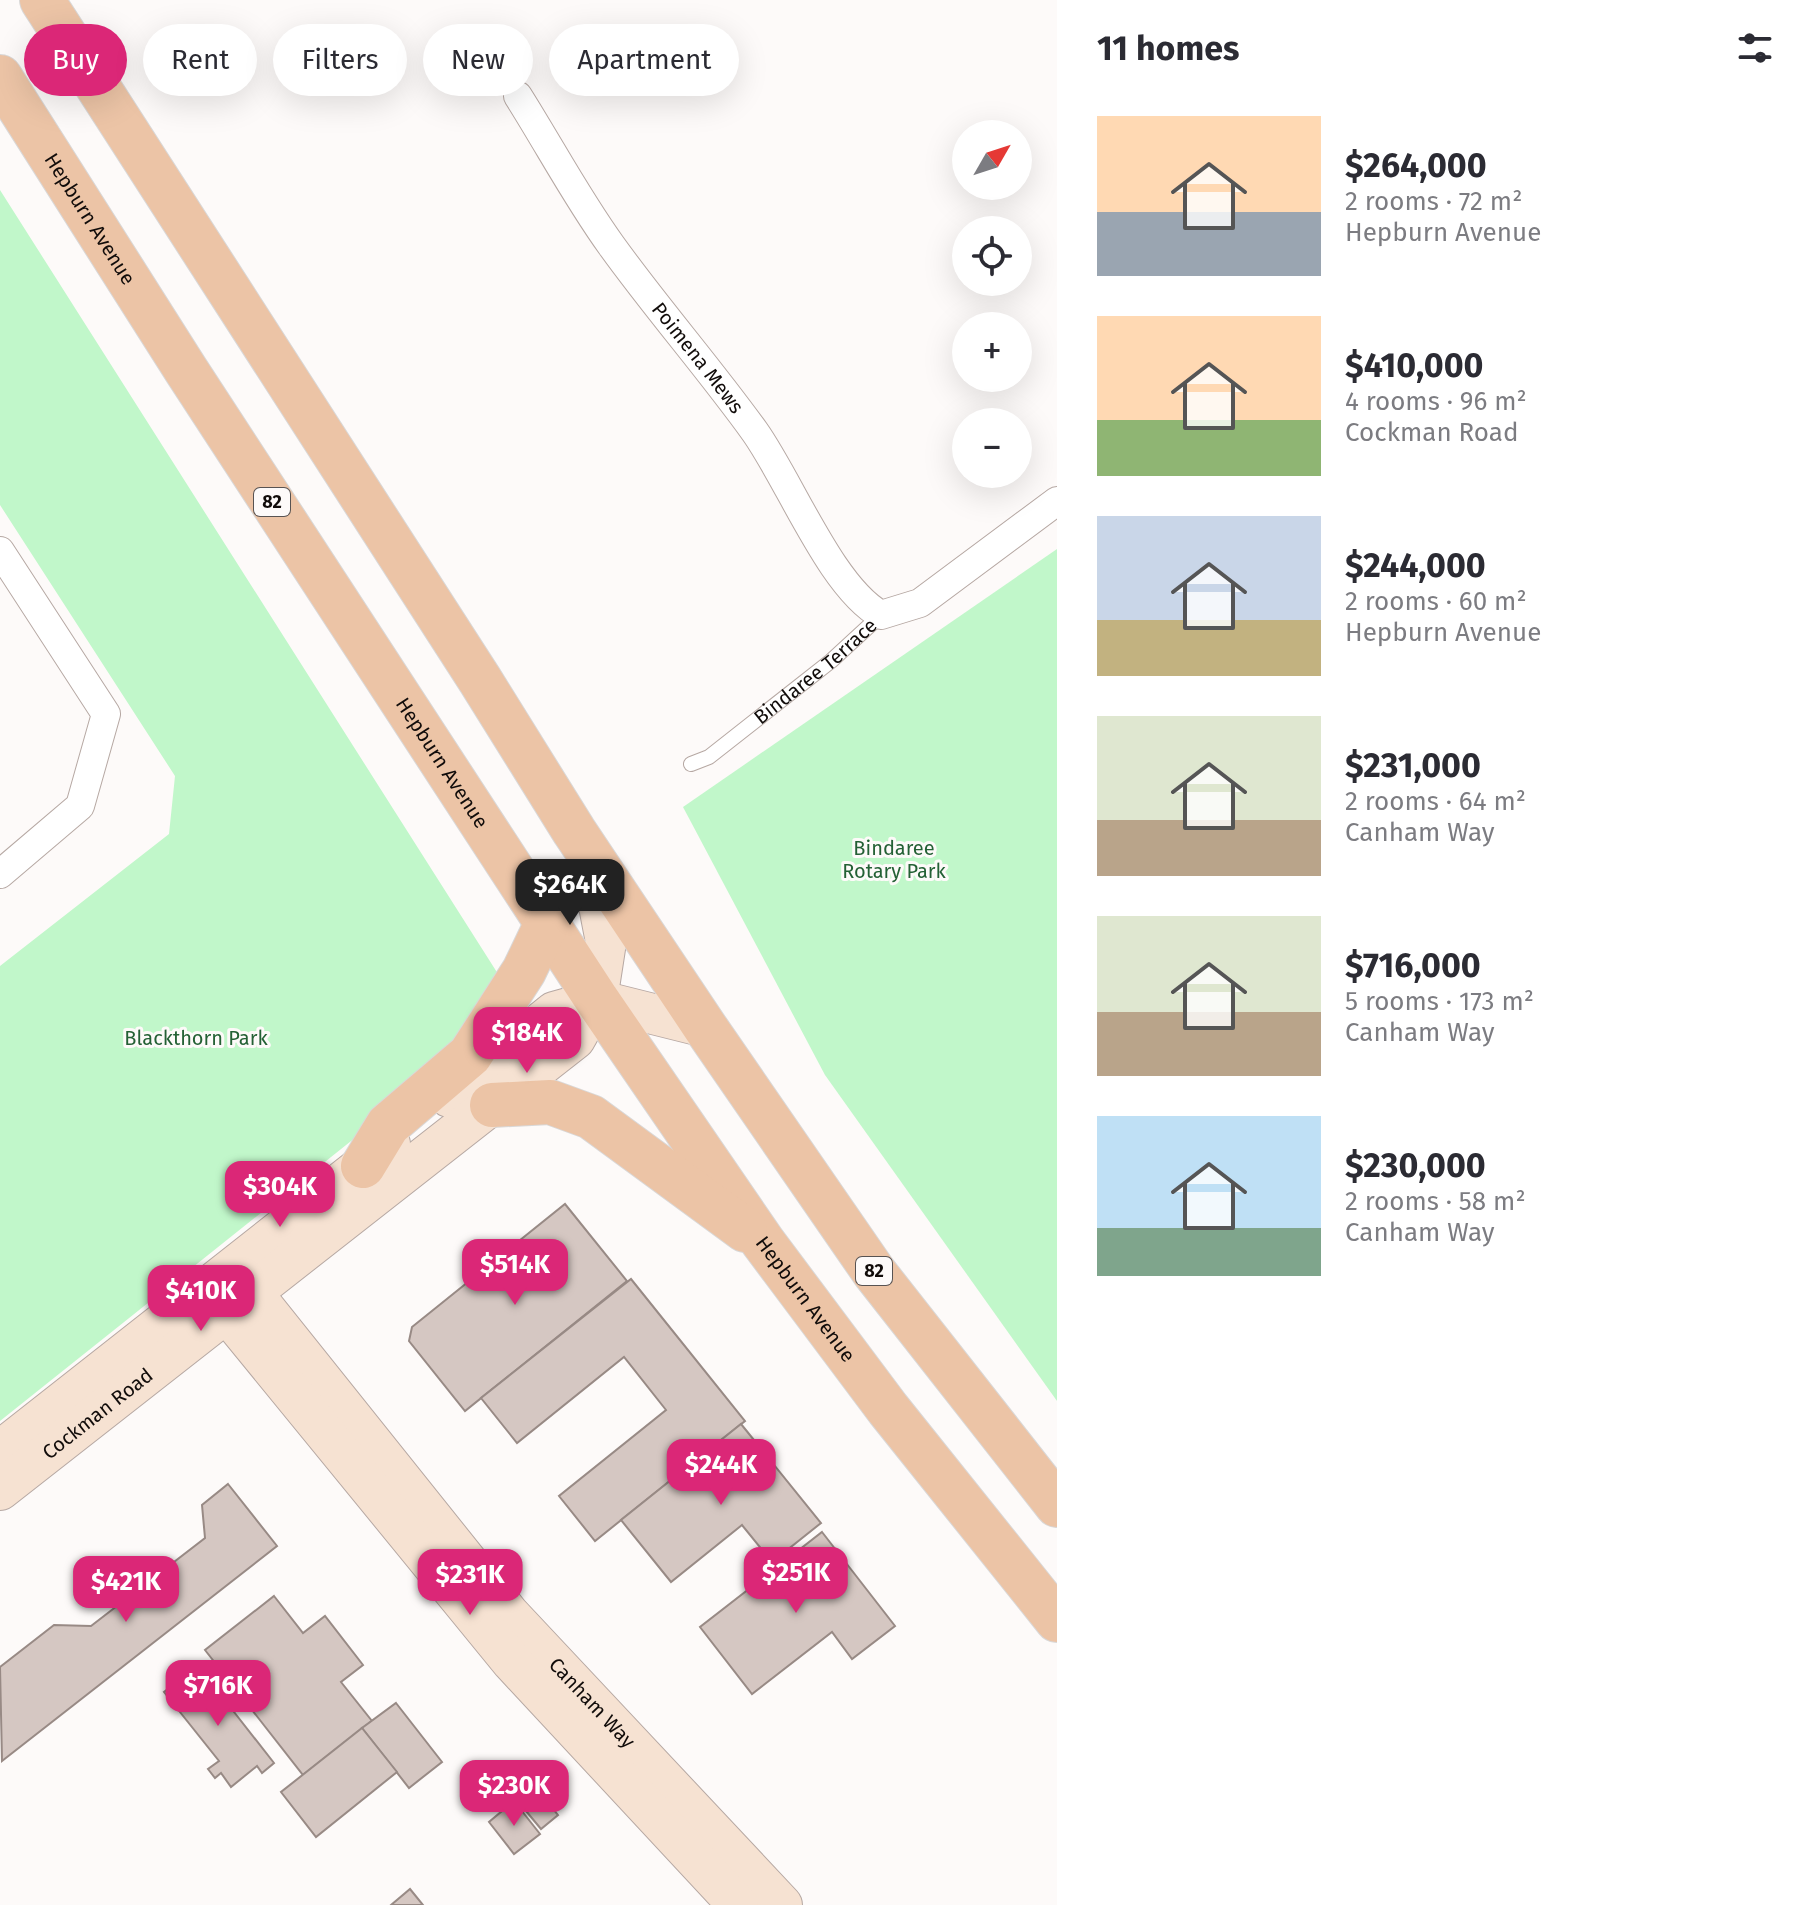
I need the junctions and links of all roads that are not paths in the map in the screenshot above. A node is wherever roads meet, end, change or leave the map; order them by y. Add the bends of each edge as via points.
1 (42, 0) edge
2 (0, 77) edge
3 (518, 96) dead end
4 (1057, 501) edge
5 (0, 551) edge
6 (881, 615) junction
7 (691, 764) dead end
8 (589, 852) junction
9 (0, 874) edge
10 (546, 925) junction
11 (597, 1000) junction
12 (705, 1027) junction
13 (492, 1105) junction
14 (363, 1166) junction
15 (763, 1242) junction
16 (229, 1290) junction
17 (0, 1451) edge
18 (0, 1490) edge
19 (1057, 1505) edge
20 (1057, 1620) edge
21 (738, 1905) edge
22 (782, 1905) edge

1 - 8 main road, 82
2 - 10 main road, Hepburn Avenue / 82
3 - 6 street, Poimena Mews via 610,243 754,431 844,583 862,604
4 - 6 street, Bindaree Terrace via 920,603
5 - 9 street via 106,714 80,806
6 - 7 lane, Bindaree Terrace via 709,757
8 - 11 main road, Cockman Road via 606,942
8 - 12 main road, 82
10 - 11 main road, Hepburn Avenue / 82
10 - 14 main road via 524,971 470,1055 388,1125
11 - 12 main road, Cockman Road
11 - 13 main road, Cockman Road via 575,1039
11 - 14 main road, Cockman Road via 554,1012
11 - 15 main road, Hepburn Avenue / 82
12 - 19 main road, 82 via 874,1272
13 - 15 main road via 550,1102 591,1117
13 - 16 main road, Cockman Road
14 - 16 main road, Cockman Road
15 - 20 main road, Hepburn Avenue / 82
16 - 17 main road, Cockman Road
16 - 18 main road, Cockman Road
16 - 21 main road, Canham Way via 512,1662
16 - 22 main road, Canham Way via 509,1614

